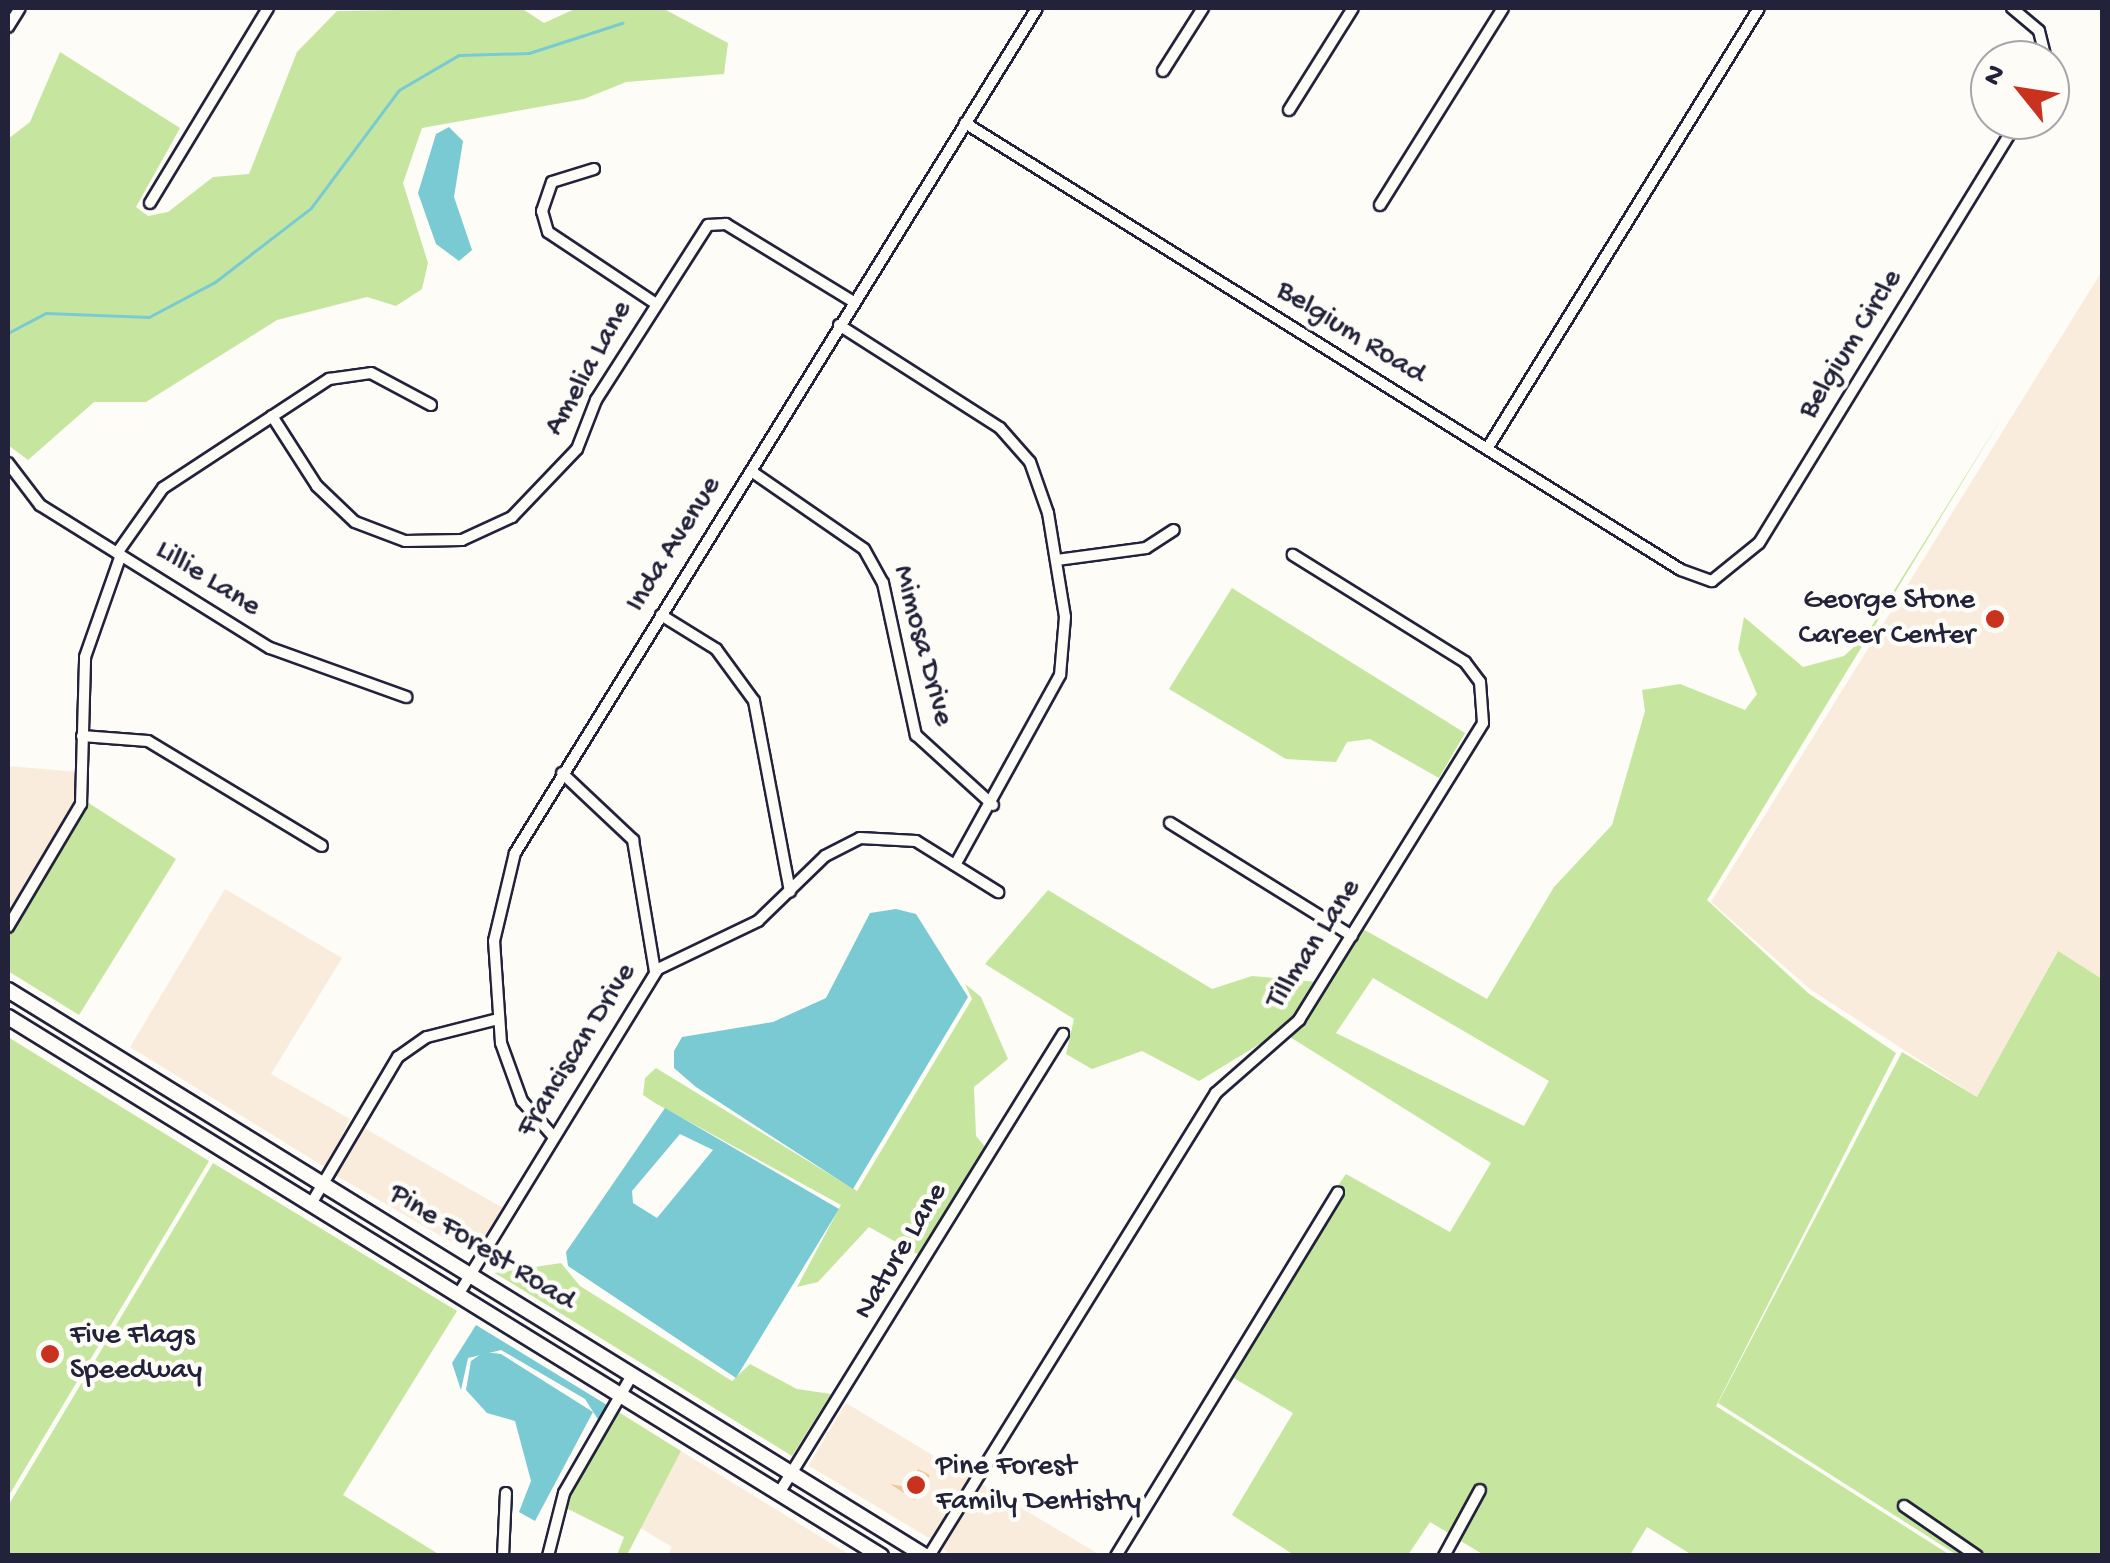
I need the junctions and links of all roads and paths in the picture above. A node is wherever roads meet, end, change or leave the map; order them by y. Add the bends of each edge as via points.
1 (20, 8) edge
2 (268, 8) edge
3 (1037, 8) edge
4 (1203, 8) edge
5 (1353, 8) edge
6 (1503, 8) edge
7 (1759, 8) edge
8 (2012, 8) edge
9 (8, 27) edge
10 (2041, 40) edge
11 (1163, 71) dead end
12 (1289, 110) dead end
13 (965, 124) junction
14 (2006, 140) edge
15 (594, 168) dead end
16 (150, 203) dead end
17 (1380, 205) dead end
18 (854, 302) junction
19 (655, 303) junction
20 (840, 325) junction
21 (430, 404) dead end
22 (272, 416) junction
23 (1487, 449) junction
24 (8, 464) edge
25 (751, 470) junction
26 (1174, 530) dead end
27 (119, 554) junction
28 (1293, 555) dead end
29 (1057, 560) junction
30 (1712, 581) joint
31 (662, 615) junction
32 (406, 697) dead end
33 (82, 736) junction
34 (562, 773) junction
35 (993, 805) junction
36 (1170, 822) dead end
37 (322, 846) dead end
38 (955, 865) junction
39 (790, 892) junction
40 (998, 892) dead end
41 (8, 927) edge
42 (1352, 936) junction
43 (655, 972) junction
44 (8, 990) edge
45 (8, 1016) edge
46 (498, 1019) junction
47 (1063, 1034) dead end
48 (110, 1052) junction
49 (98, 1072) junction
50 (552, 1135) junction
51 (278, 1156) junction
52 (266, 1176) junction
53 (323, 1184) junction
54 (1338, 1193) dead end
55 (311, 1204) junction
56 (470, 1275) junction
57 (458, 1294) junction
58 (632, 1375) junction
59 (620, 1395) junction
60 (791, 1473) junction
61 (1480, 1490) dead end
62 (506, 1493) dead end
63 (779, 1493) junction
64 (1904, 1506) dead end
65 (503, 1556) edge
66 (548, 1556) edge
67 (881, 1556) edge
68 (927, 1556) edge
69 (1116, 1556) edge
70 (1444, 1556) edge
71 (1977, 1556) edge

1 - 9 street
2 - 16 street
3 - 13 street, Inda Avenue
4 - 11 street
5 - 12 street
6 - 17 street
7 - 23 street
8 - 10 street
13 - 18 street, Inda Avenue
13 - 23 street, Belgium Road
14 - 30 street, Belgium Circle via 1759,543
15 - 19 street via 552,182 542,211 548,232
18 - 19 street, Amelia Lane via 715,222
18 - 20 street, Inda Avenue
19 - 22 street, Amelia Lane via 577,448 524,507 472,536 405,541 355,522 317,486
20 - 25 street, Inda Avenue
20 - 29 street via 1009,435 1040,482
21 - 22 street via 380,376 353,372
22 - 27 street via 164,488
23 - 30 street, Belgium Road
24 - 27 street, Lillie Lane via 40,506
25 - 31 street, Inda Avenue
25 - 35 street, Mimosa Drive via 864,549 884,583 916,735
26 - 29 street via 1146,548
27 - 32 street, Lillie Lane via 291,660
27 - 33 street via 88,643
28 - 42 street, Tillman Lane via 1465,662 1482,690 1483,723
29 - 35 street via 1060,675
31 - 34 street, Inda Avenue
31 - 39 street via 716,648 754,701
33 - 37 street via 148,741
33 - 41 street via 78,811
34 - 43 street via 632,840
34 - 46 street, Inda Avenue via 501,893
35 - 38 street
36 - 42 street
38 - 39 street, Franciscan Drive via 916,842 874,835 825,856
38 - 40 street, Franciscan Drive
39 - 43 street, Franciscan Drive via 749,928
42 - 68 street, Tillman Lane via 1294,1026 1216,1093
43 - 50 street, Franciscan Drive
44 - 48 main road, Pine Forest Road
45 - 49 main road, Pine Forest Road
46 - 50 street, Inda Avenue via 516,1087
46 - 53 street via 426,1037 398,1057
47 - 60 street, Nature Lane
48 - 49 main road
48 - 51 main road, Pine Forest Road
49 - 52 main road, Pine Forest Road
50 - 56 street, Franciscan Drive
51 - 52 main road
51 - 53 main road, Pine Forest Road
52 - 55 main road, Pine Forest Road
53 - 55 street
53 - 56 main road, Pine Forest Road
54 - 69 street
55 - 57 main road, Pine Forest Road
56 - 57 street, Franciscan Drive
56 - 58 main road, Pine Forest Road
57 - 59 main road, Pine Forest Road
58 - 59 street
58 - 60 main road, Pine Forest Road
59 - 63 main road, Pine Forest Road
59 - 66 street via 553,1517
60 - 63 street, Nature Lane
60 - 68 main road, Pine Forest Road
61 - 70 street
62 - 65 street
63 - 67 main road, Pine Forest Road
64 - 71 street

